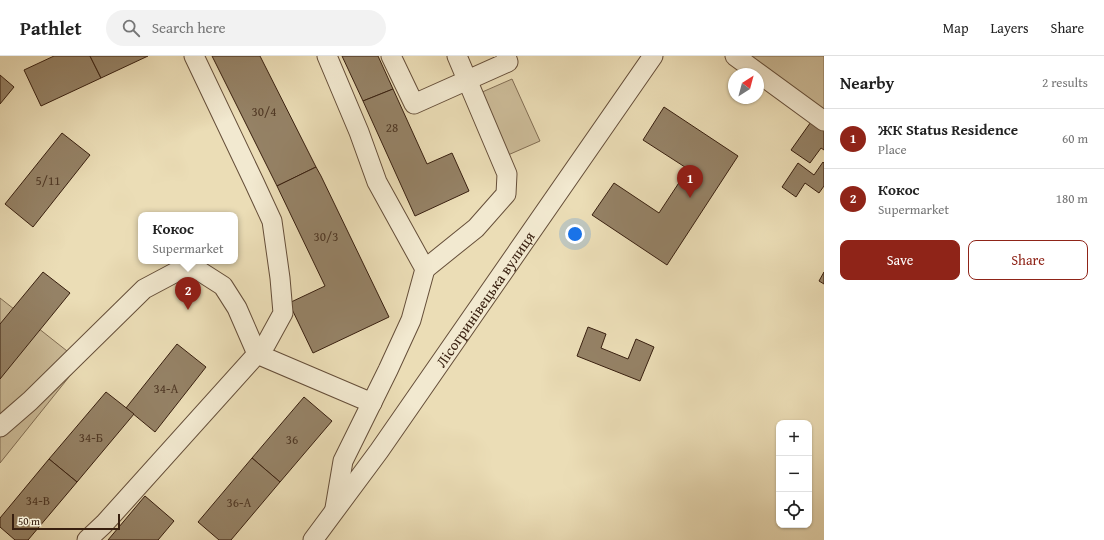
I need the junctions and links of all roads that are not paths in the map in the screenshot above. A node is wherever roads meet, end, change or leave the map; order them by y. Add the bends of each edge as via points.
1 (194, 56) edge
2 (327, 56) edge
3 (391, 56) edge
4 (457, 56) edge
5 (506, 56) edge
6 (653, 56) edge
7 (735, 56) edge
8 (467, 79) junction
9 (824, 121) edge
10 (425, 269) junction
11 (257, 354) junction
12 (372, 403) junction
13 (0, 427) edge
14 (335, 511) junction
15 (87, 540) edge
16 (313, 540) edge

1 - 11 street via 272,221 283,313 266,344
2 - 10 street via 377,182
3 - 8 street via 414,104
4 - 8 street
5 - 8 street via 508,62
6 - 14 street, Лісогринівецька вулиця
7 - 9 street
8 - 10 street via 507,174 506,194 476,228
10 - 12 street via 411,320
11 - 12 street
11 - 13 street via 237,308 223,286 198,270 176,272 144,289
11 - 15 street
12 - 14 street via 343,461
14 - 16 street, Лісогринівецька вулиця

